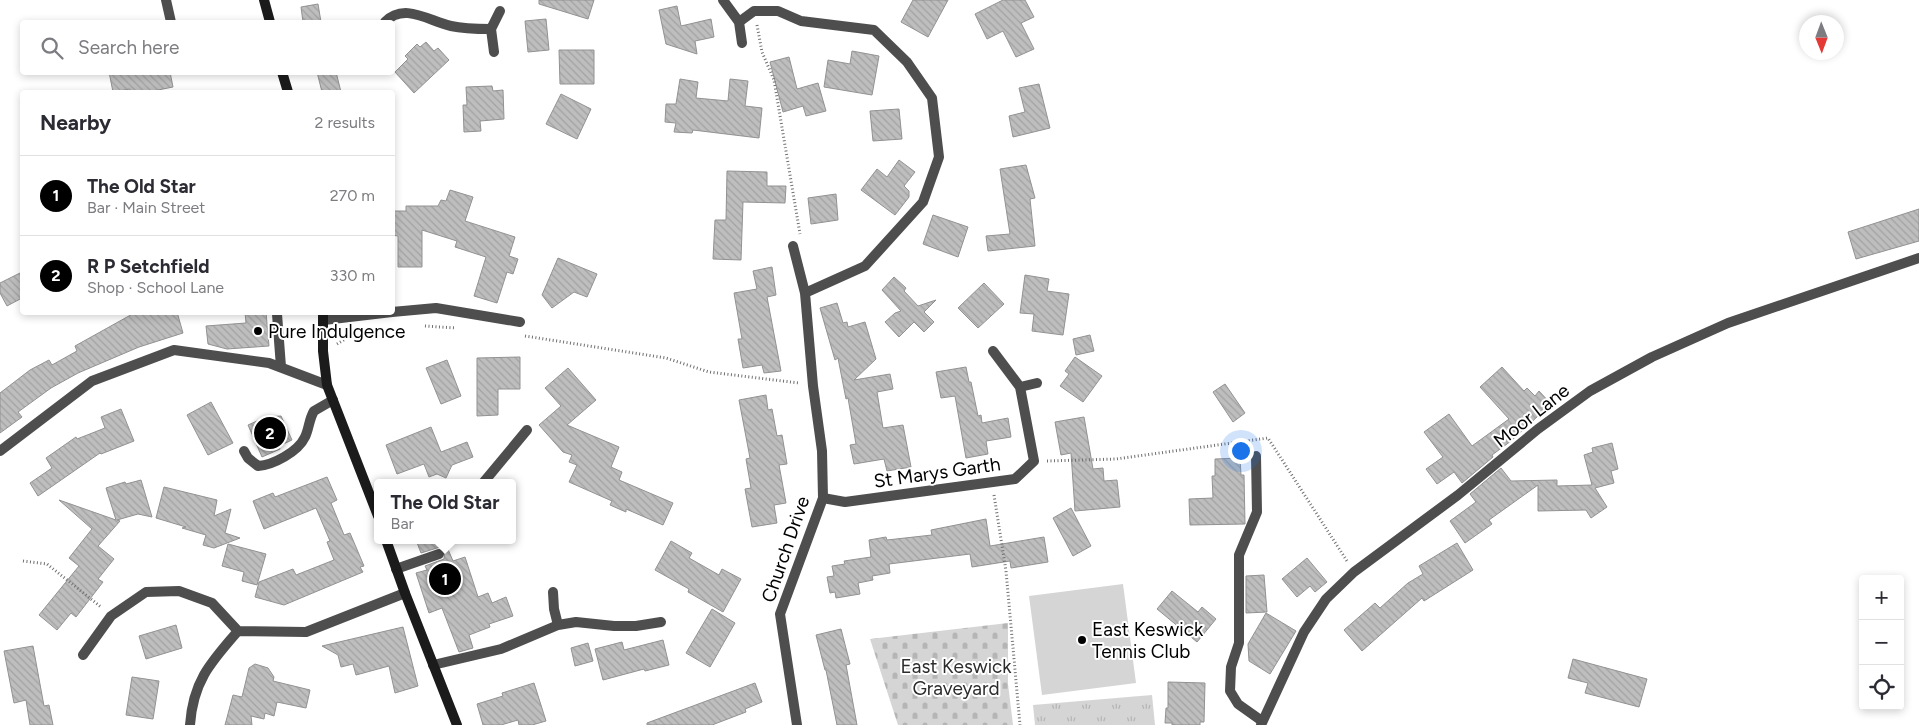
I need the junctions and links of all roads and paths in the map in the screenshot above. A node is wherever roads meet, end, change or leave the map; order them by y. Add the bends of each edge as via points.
1 (166, 0) edge
2 (264, 0) edge
3 (723, 0) edge
4 (500, 11) dead end
5 (754, 11) junction
6 (171, 20) edge
7 (268, 20) edge
8 (388, 20) edge
9 (739, 22) junction
10 (491, 29) junction
11 (742, 43) dead end
12 (494, 52) dead end
13 (283, 75) edge
14 (287, 90) edge
15 (793, 246) joint
16 (1919, 258) edge
17 (805, 294) junction
18 (395, 312) edge
19 (277, 315) edge
20 (340, 315) edge
21 (323, 316) edge
22 (520, 322) dead end
23 (423, 326) dead end
24 (362, 329) dead end
25 (459, 329) dead end
26 (523, 336) dead end
27 (336, 344) dead end
28 (993, 351) dead end
29 (281, 367) junction
30 (1038, 383) dead end
31 (327, 385) junction
32 (813, 386) junction
33 (1020, 387) junction
34 (333, 400) junction
35 (526, 430) dead end
36 (0, 451) edge
37 (244, 451) dead end
38 (1256, 456) dead end
39 (1034, 461) junction
40 (486, 479) edge
41 (992, 483) junction
42 (823, 498) junction
43 (374, 506) edge
44 (387, 544) edge
45 (439, 554) dead end
46 (23, 561) dead end
47 (396, 569) junction
48 (1354, 572) junction
49 (553, 592) dead end
50 (405, 593) junction
51 (111, 616) junction
52 (661, 622) dead end
53 (558, 625) junction
54 (238, 631) junction
55 (83, 656) dead end
56 (433, 665) junction
57 (1262, 723) edge
58 (190, 725) edge
59 (457, 725) edge
60 (797, 725) edge
61 (1020, 725) edge

1 - 6 street
2 - 7 street
3 - 9 street
4 - 10 street
5 - 9 street
5 - 15 path via 762,52 774,80 801,238
5 - 17 street via 778,10 801,21 874,30 907,62 932,98 939,157 923,202 866,266
8 - 10 street via 407,12 453,26
9 - 11 street
10 - 12 street
13 - 14 street
15 - 17 street, Church Drive
16 - 48 street, Moor Lane via 1728,324 1652,357 1598,387 1538,429 1458,495
17 - 32 street, Church Drive
18 - 22 street via 436,308
19 - 29 street
20 - 21 street
21 - 31 street
23 - 25 path
24 - 27 path
26 - 32 path via 666,358 709,372
28 - 33 street
29 - 31 street
29 - 36 street via 269,362 174,350 92,381
30 - 33 street
31 - 34 street
32 - 42 street, Church Drive via 822,451
33 - 39 street
34 - 37 street via 314,410 303,441 272,463 258,466
34 - 43 street
35 - 40 street
38 - 57 street via 1258,512 1239,555 1239,643 1231,667 1230,691 1238,704
39 - 41 street, St Marys Garth via 1015,479
39 - 48 path via 1116,459 1268,438
41 - 42 street, St Marys Garth via 845,502
41 - 61 path via 1006,571
42 - 60 street, Church Drive via 780,614
44 - 47 street
45 - 47 street
46 - 51 path via 46,564
47 - 50 street
48 - 57 street, Moor Lane via 1326,599 1304,632
49 - 53 street
50 - 54 street via 306,632
50 - 56 street
51 - 54 street via 146,592 180,591 212,603
51 - 55 street
52 - 53 street via 636,626 576,622
53 - 56 street via 501,648
54 - 58 street via 207,668 191,705
56 - 59 street

